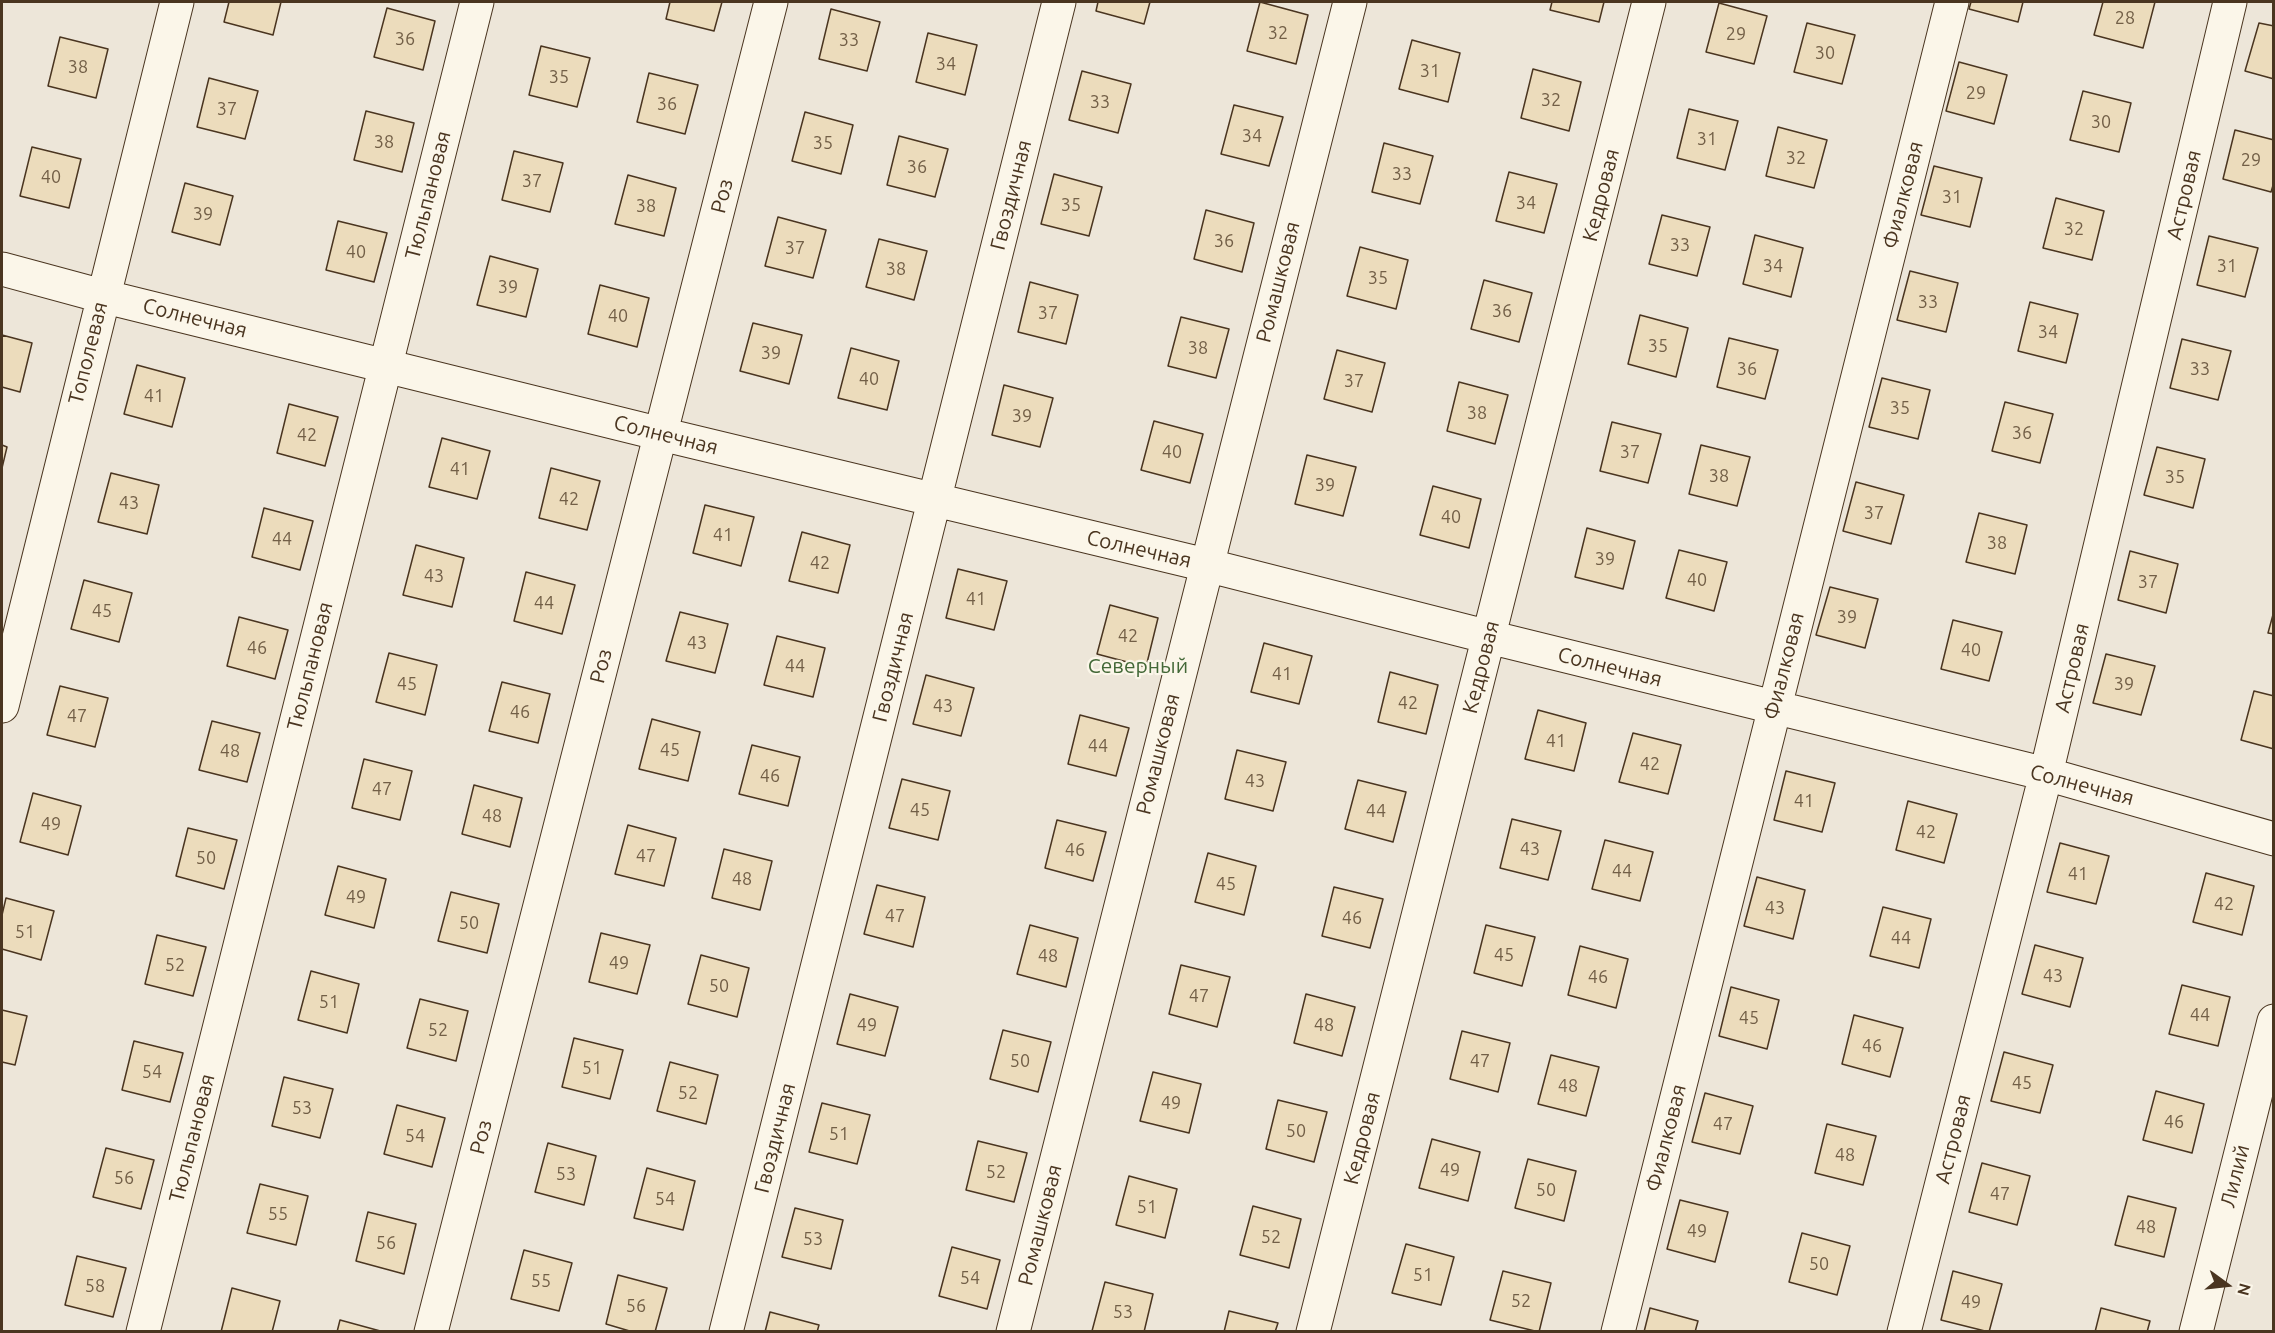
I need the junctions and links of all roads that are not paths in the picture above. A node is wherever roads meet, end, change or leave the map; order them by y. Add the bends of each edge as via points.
1 (177, 2) edge
2 (477, 2) edge
3 (771, 2) edge
4 (1059, 2) edge
5 (1350, 2) edge
6 (1650, 2) edge
7 (1952, 2) edge
8 (2230, 2) edge
9 (2, 269) edge
10 (102, 296) junction
11 (386, 365) junction
12 (661, 434) junction
13 (935, 501) junction
14 (1206, 564) junction
15 (1489, 637) junction
16 (2, 706) edge
17 (1773, 708) junction
18 (2046, 774) junction
19 (2274, 839) edge
20 (2274, 1022) edge
21 (143, 1332) edge
22 (431, 1332) edge
23 (726, 1332) edge
24 (1013, 1332) edge
25 (1313, 1332) edge
26 (1618, 1332) edge
27 (1904, 1332) edge
28 (2196, 1332) edge

1 - 10 street, Тополевая
2 - 11 street, Тюльпановая
3 - 12 street, Роз
4 - 13 street, Гвоздичная
5 - 14 street, Ромашковая
6 - 15 street, Кедровая
7 - 17 street, Фиалковая
8 - 18 street, Астровая
9 - 10 street, Солнечная
10 - 11 street, Солнечная
10 - 16 street, Тополевая
11 - 12 street, Солнечная
11 - 21 street, Тюльпановая
12 - 13 street, Солнечная
12 - 22 street, Роз
13 - 14 street, Солнечная
13 - 23 street, Гвоздичная
14 - 15 street, Солнечная
14 - 24 street, Ромашковая
15 - 17 street, Солнечная
15 - 25 street, Кедровая
17 - 18 street, Солнечная
17 - 26 street, Фиалковая
18 - 19 street, Солнечная
18 - 27 street, Астровая
20 - 28 street, Лилий

